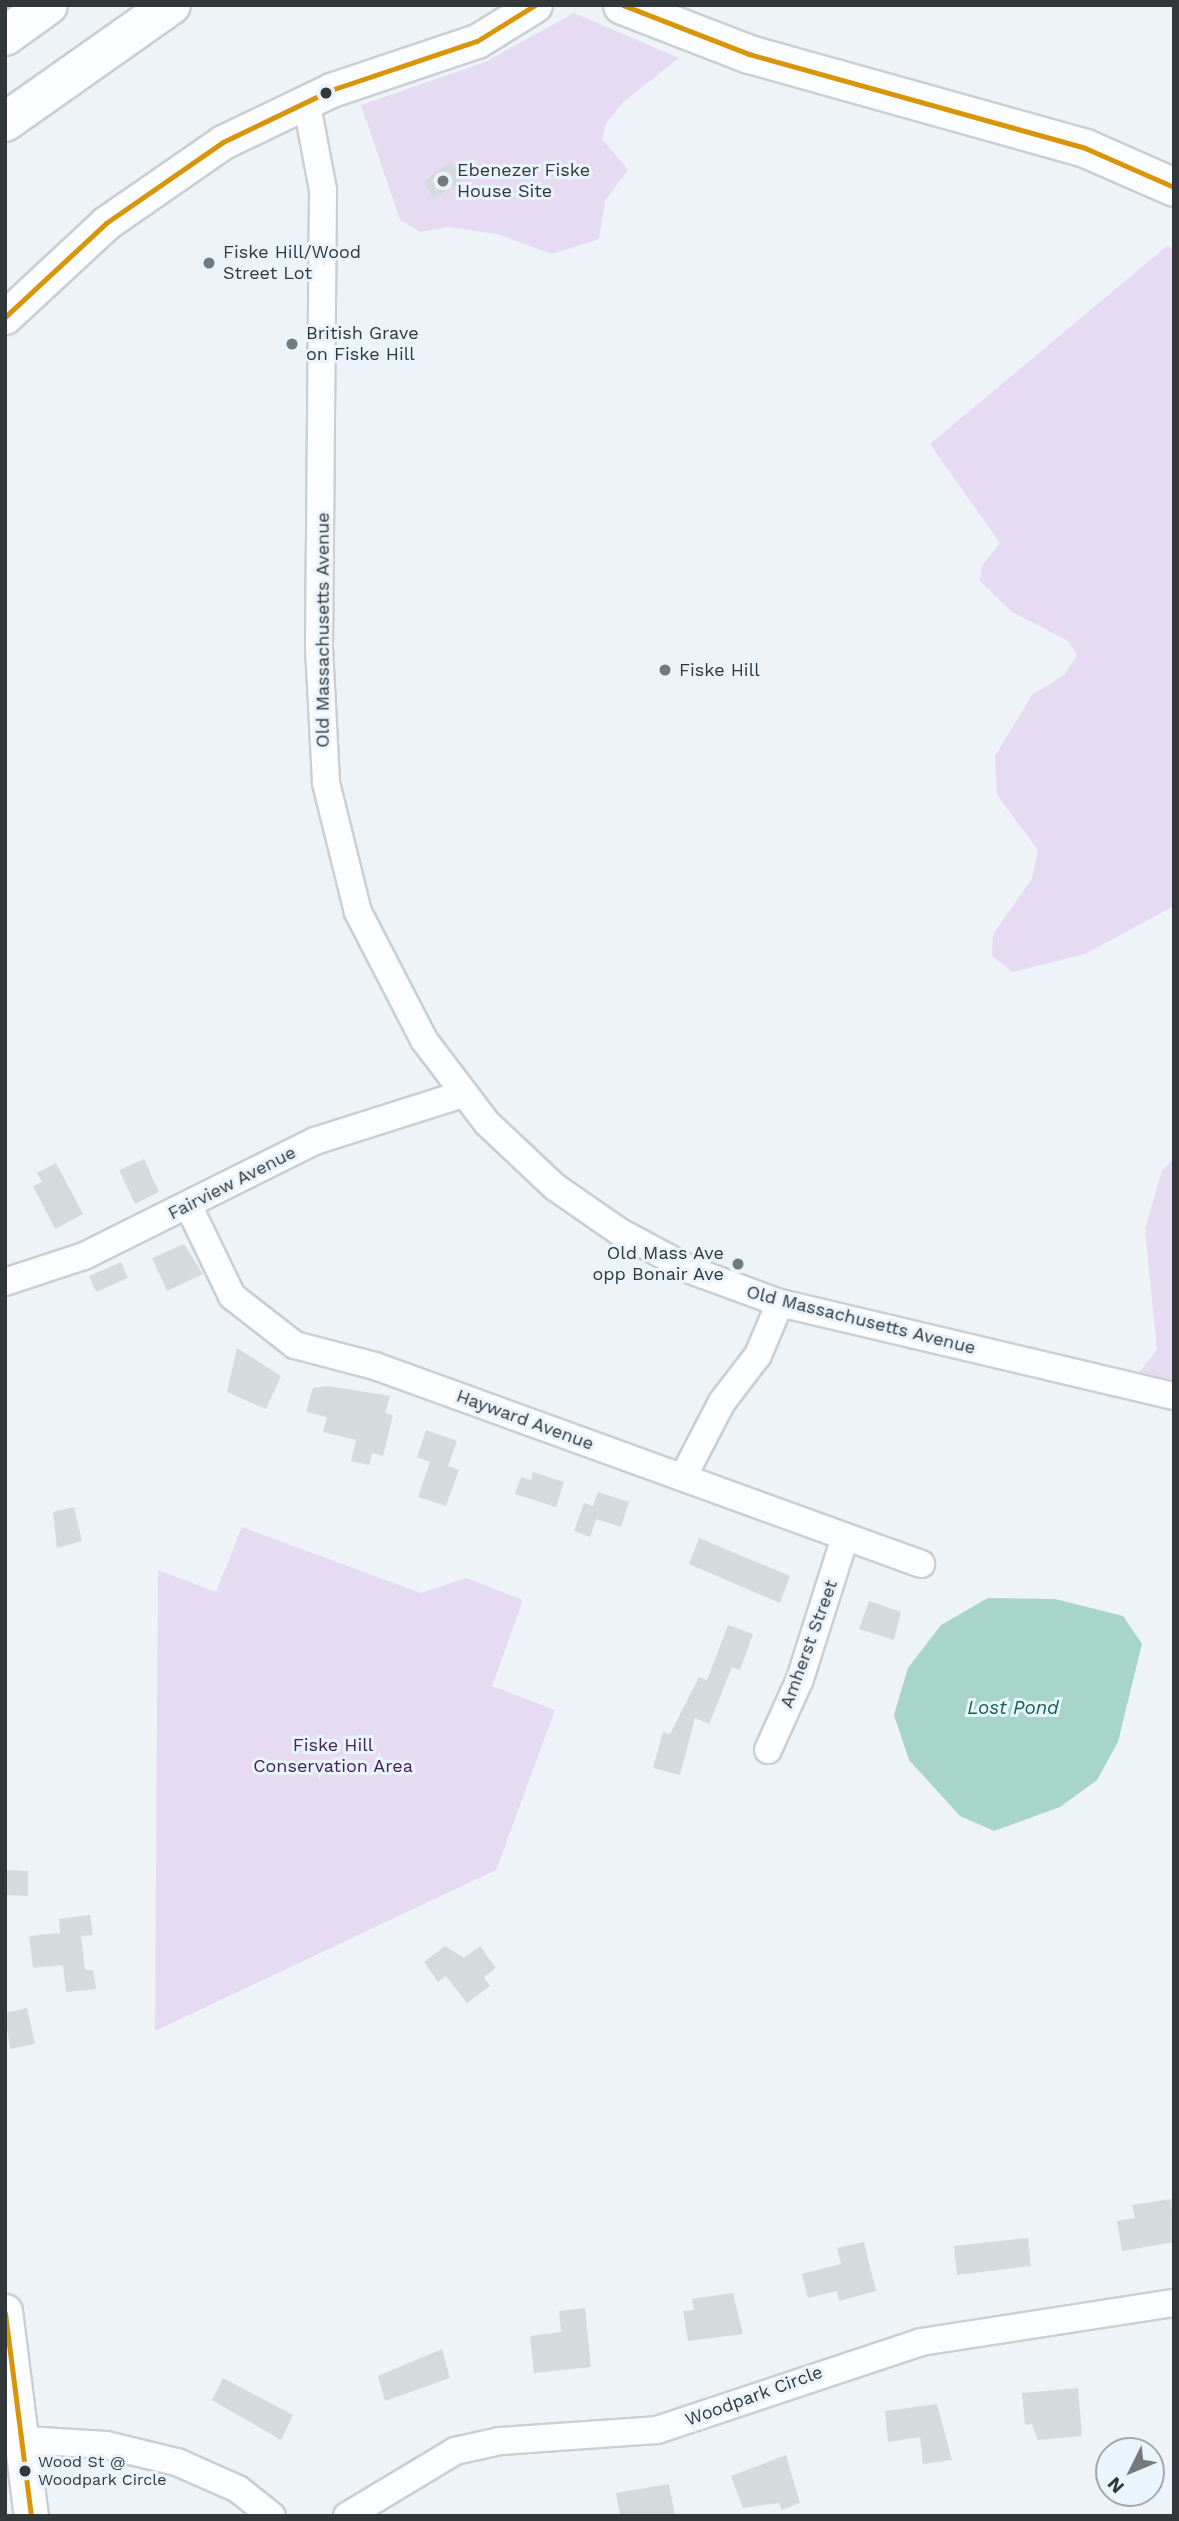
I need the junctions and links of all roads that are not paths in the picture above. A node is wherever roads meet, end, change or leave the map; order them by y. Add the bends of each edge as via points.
1 (48, 5) edge
2 (171, 5) edge
3 (535, 5) edge
4 (622, 5) edge
5 (5, 36) edge
6 (306, 100) junction
7 (5, 122) edge
8 (1174, 187) edge
9 (5, 317) edge
10 (463, 1094) junction
11 (189, 1207) junction
12 (5, 1282) edge
13 (780, 1303) junction
14 (1174, 1396) edge
15 (683, 1478) junction
16 (845, 1537) junction
17 (921, 1564) dead end
18 (768, 1750) dead end
19 (1174, 2303) edge
20 (5, 2311) edge
21 (25, 2440) junction
22 (31, 2516) edge
23 (272, 2516) edge
24 (347, 2516) edge

1 - 5 highway
2 - 7 highway
3 - 6 street via 477,41
4 - 8 main road via 749,54 1084,148
6 - 9 street via 158,183 82,242
6 - 10 street, Old Massachusetts Avenue via 323,190 319,648 327,792 343,866 370,942 409,1017
10 - 11 street, Fairview Avenue via 306,1144
10 - 13 street, Old Massachusetts Avenue via 531,1166 590,1213 701,1274
11 - 12 street, Fairview Avenue via 76,1259
11 - 15 street, Hayward Avenue via 237,1303 295,1345 360,1362
13 - 14 street, Old Massachusetts Avenue
13 - 15 street via 758,1355 722,1402
15 - 16 street, Hayward Avenue
16 - 17 street, Hayward Avenue
16 - 18 street, Amherst Street via 800,1679
19 - 24 street, Woodpark Circle via 921,2342 657,2430 500,2441 455,2451
20 - 21 street
21 - 22 street
21 - 23 street via 106,2445 177,2462 238,2489

